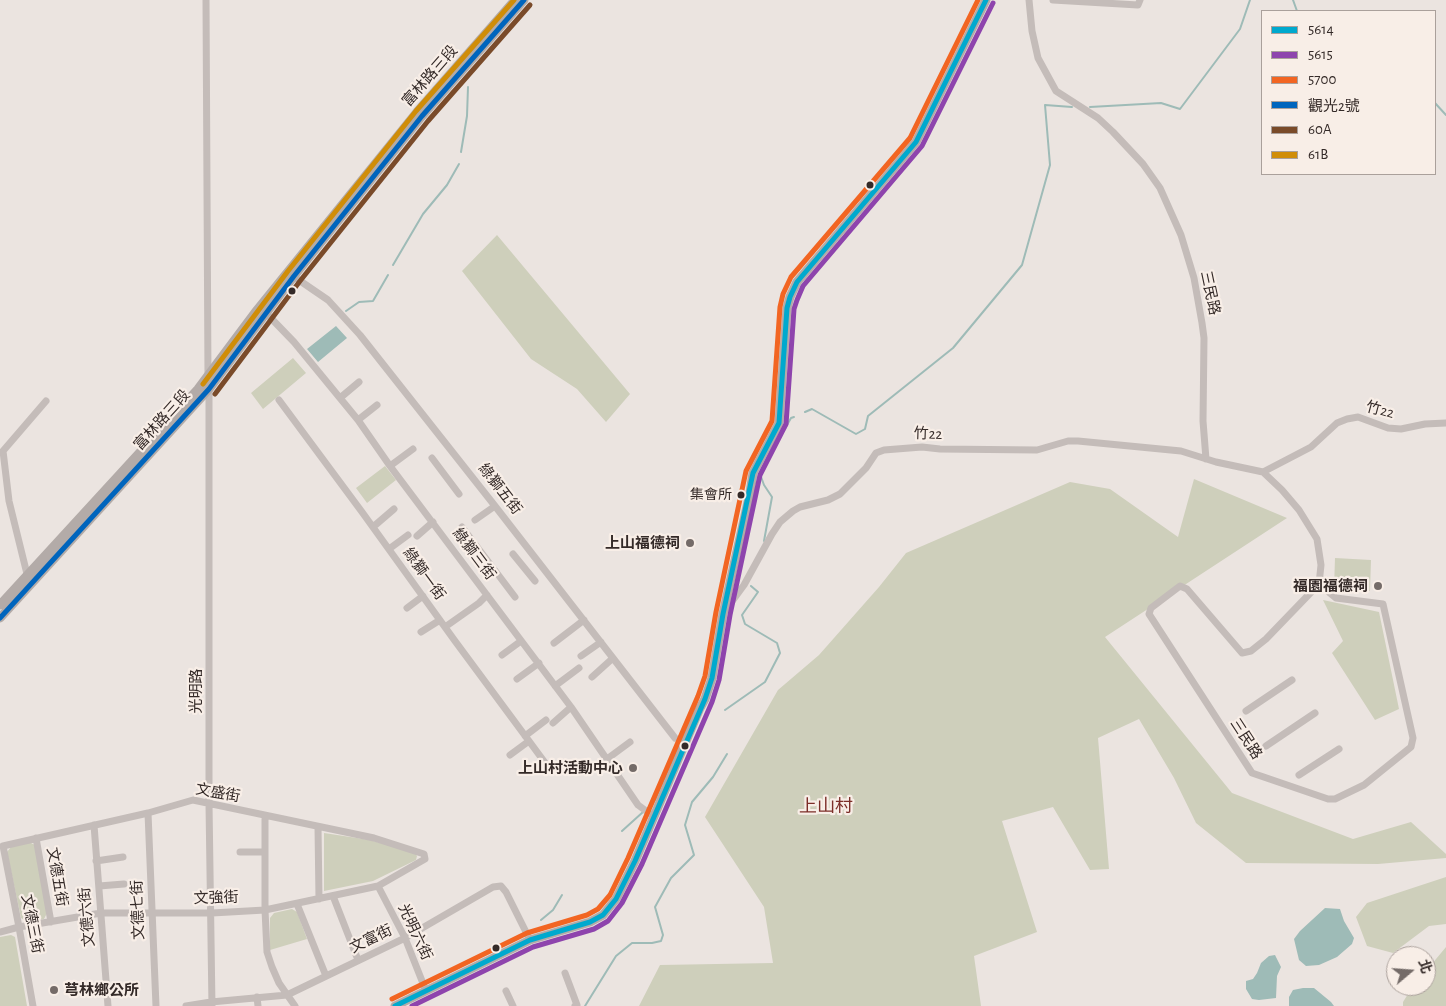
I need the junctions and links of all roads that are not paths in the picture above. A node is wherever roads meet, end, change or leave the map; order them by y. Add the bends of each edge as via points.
1 (206, 0) edge
2 (515, 0) edge
3 (524, 0) edge
4 (986, 0) edge
5 (1029, 0) edge
6 (1053, 0) edge
7 (1096, 1) edge
8 (1139, 3) edge
9 (290, 274) junction
10 (266, 313) junction
11 (208, 375) junction
12 (359, 382) dead end
13 (209, 389) junction
14 (340, 398) junction
15 (279, 400) dead end
16 (46, 401) dead end
17 (377, 405) dead end
18 (358, 420) junction
19 (1446, 423) edge
20 (413, 450) dead end
21 (432, 458) dead end
22 (1206, 459) junction
23 (390, 466) junction
24 (1263, 472) junction
25 (459, 494) dead end
26 (495, 506) junction
27 (394, 510) dead end
28 (475, 520) dead end
29 (433, 522) junction
30 (373, 526) junction
31 (462, 527) dead end
32 (408, 534) dead end
33 (417, 536) dead end
34 (389, 549) junction
35 (513, 554) dead end
36 (27, 574) junction
37 (535, 582) dead end
38 (1319, 584) junction
39 (486, 595) junction
40 (423, 596) junction
41 (515, 597) dead end
42 (0, 605) edge
43 (407, 608) dead end
44 (723, 614) junction
45 (0, 618) edge
46 (440, 620) junction
47 (584, 620) junction
48 (445, 627) junction
49 (421, 632) dead end
50 (521, 641) junction
51 (600, 642) junction
52 (554, 643) dead end
53 (502, 655) dead end
54 (581, 656) dead end
55 (614, 658) junction
56 (539, 663) junction
57 (579, 668) dead end
58 (592, 676) dead end
59 (517, 679) dead end
60 (1292, 680) dead end
61 (556, 686) junction
62 (571, 707) junction
63 (1246, 711) dead end
64 (1315, 713) dead end
65 (546, 720) dead end
66 (553, 723) dead end
67 (675, 738) dead end
68 (527, 739) junction
69 (630, 742) dead end
70 (1266, 746) dead end
71 (1339, 749) dead end
72 (510, 755) dead end
73 (607, 759) junction
74 (546, 764) dead end
75 (1299, 775) dead end
76 (209, 804) junction
77 (148, 813) junction
78 (265, 816) junction
79 (654, 816) junction
80 (94, 825) junction
81 (318, 827) junction
82 (36, 838) junction
83 (3, 846) joint
84 (240, 852) dead end
85 (265, 852) junction
86 (122, 857) dead end
87 (425, 859) joint
88 (96, 861) junction
89 (124, 884) dead end
90 (98, 886) junction
91 (378, 886) junction
92 (333, 896) junction
93 (319, 899) junction
94 (298, 904) junction
95 (265, 910) junction
96 (101, 913) junction
97 (152, 913) junction
98 (212, 913) junction
99 (51, 922) junction
100 (19, 927) junction
101 (0, 932) edge
102 (405, 938) junction
103 (530, 940) junction
104 (358, 960) junction
105 (565, 973) dead end
106 (326, 976) junction
107 (426, 991) junction
108 (506, 991) dead end
109 (287, 995) junction
110 (257, 998) junction
111 (212, 1004) edge
112 (33, 1006) edge
113 (108, 1006) edge
114 (156, 1006) edge
115 (186, 1006) edge
116 (258, 1006) edge
117 (294, 1006) edge
118 (395, 1006) edge
119 (513, 1006) edge
120 (575, 1006) edge

1 - 11 street, 光明路
2 - 9 main road, 富林路三段 via 417,112
3 - 9 main road, 富林路三段
4 - 44 main road via 916,142 796,282 787,308 779,423 753,473
5 - 22 street, 三民路 via 1038,58 1056,92 1098,118 1142,164 1160,188 1181,235 1194,278 1204,338
6 - 7 street
7 - 8 street
9 - 10 main road, 富林路三段
9 - 11 main road, 富林路三段
9 - 26 street, 綠獅五街 via 328,300 360,335
10 - 13 main road, 富林路三段
10 - 14 street, 綠獅三街
11 - 13 street, 光明路
11 - 36 main road, 富林路三段
12 - 14 street
13 - 45 main road, 富林路三段
13 - 76 street, 光明路
14 - 18 street, 綠獅三街
15 - 30 street, 綠獅一街
16 - 36 street via 3,451 9,501
17 - 18 street
18 - 23 street, 綠獅三街
19 - 24 street, 竹22 / 竹22 via 1401,429 1388,428 1358,417 1347,419 1337,423 1311,447
20 - 23 street
21 - 25 street
22 - 24 street, 竹22
22 - 44 street, 竹22 / 竹22 via 1174,450 1078,441 1037,450 922,447 884,450 876,453 840,494 800,507 780,522 744,585
23 - 29 street, 綠獅三街
24 - 38 street via 1299,510 1317,539 1321,565
26 - 28 street
26 - 47 street, 綠獅五街
27 - 30 street
29 - 33 street
29 - 39 street, 綠獅三街
30 - 34 street, 綠獅一街
31 - 41 street
32 - 34 street
34 - 40 street, 綠獅一街
35 - 37 street
36 - 42 main road, 富林路三段
38 - 38 street, 三民路 via 1336,598 1383,604 1413,738 1411,747 1364,785 1335,799 1252,773 1148,614 1151,608 1180,586 1187,588 1242,653 1251,651 1266,639
39 - 48 street
39 - 50 street, 綠獅三街
40 - 43 street
40 - 46 street, 綠獅一街
44 - 79 main road via 705,699
46 - 48 street, 綠獅一街
46 - 49 street
47 - 51 street, 綠獅五街
47 - 52 street
48 - 68 street, 綠獅一街
50 - 53 street
50 - 56 street, 綠獅三街
51 - 54 street
51 - 55 street, 綠獅五街
55 - 58 street
55 - 67 street, 綠獅五街
56 - 59 street
56 - 61 street, 綠獅三街
57 - 61 street
60 - 63 street
61 - 62 street, 綠獅三街
62 - 66 street
62 - 73 street, 綠獅三街
64 - 70 street
65 - 68 street
68 - 72 street
68 - 74 street, 綠獅一街
69 - 73 street
71 - 75 street
73 - 79 street, 綠獅三街 via 638,805
76 - 77 street, 文盛街 via 193,800
76 - 78 street, 文盛街
76 - 98 street, 光明路
77 - 80 street, 文盛街
77 - 97 street, 文德七街
78 - 81 street, 文盛街
78 - 85 street
79 - 103 main road via 616,899 607,910 590,922
80 - 82 street, 文盛街
80 - 88 street, 文德六街
81 - 87 street, 文盛街 via 418,851 424,854
81 - 93 street
82 - 83 street, 文盛街
82 - 99 street, 文德五街
83 - 100 street, 文德三街
84 - 85 street
85 - 95 street
86 - 88 street
87 - 91 street, 文強街
88 - 90 street, 文德六街
89 - 90 street
90 - 96 street, 文德六街
91 - 92 street, 文強街
91 - 102 street, 光明六街
92 - 93 street, 文強街
92 - 104 street
93 - 94 street, 文強街
94 - 95 street, 文強街
94 - 106 street
95 - 98 street, 文強街
95 - 109 street via 267,952
96 - 97 street, 文強街
96 - 99 street, 文強街
96 - 113 street, 文德六街
97 - 98 street, 文強街
97 - 114 street, 文德七街
98 - 111 street, 光明路
99 - 100 street, 文強街
100 - 101 street, 文強街
100 - 112 street, 文德三街
102 - 103 street, 文富街 via 493,887 501,886
102 - 104 street, 文富街
102 - 107 street, 光明六街
103 - 107 main road
104 - 106 street, 文富街
105 - 120 street
106 - 109 street, 文富街
107 - 118 main road
108 - 119 street
109 - 110 street, 文富街
109 - 117 street
110 - 111 street, 文富街
110 - 116 street
111 - 115 street, 文富街

